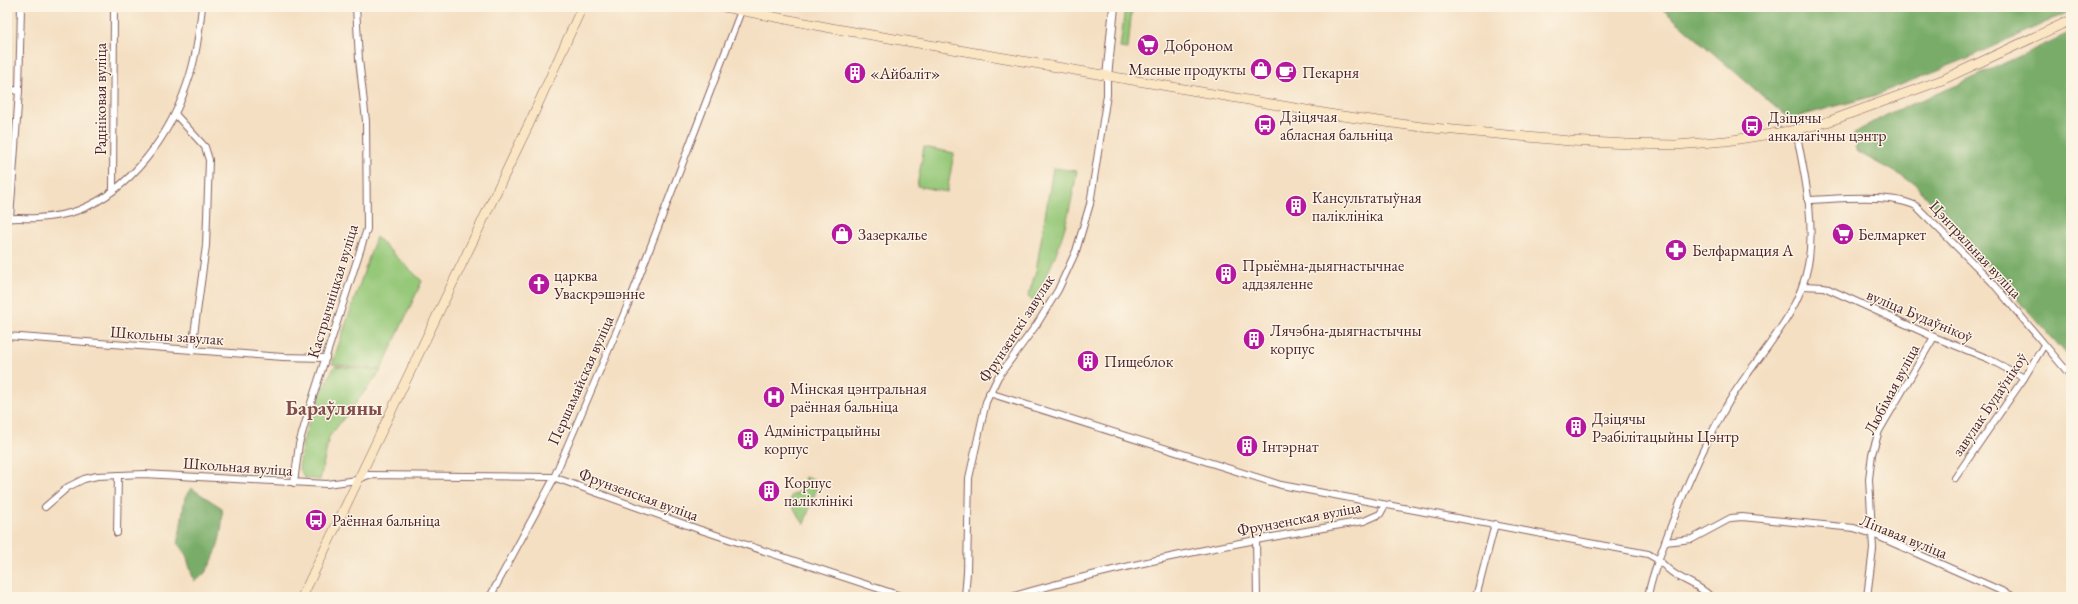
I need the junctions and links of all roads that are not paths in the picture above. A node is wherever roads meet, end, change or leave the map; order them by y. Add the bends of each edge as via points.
1 (21, 7) edge
2 (114, 7) edge
3 (202, 7) edge
4 (356, 7) edge
5 (582, 7) edge
6 (724, 7) edge
7 (1114, 7) edge
8 (741, 11) junction
9 (2071, 20) edge
10 (1107, 77) junction
11 (7, 89) edge
12 (19, 91) junction
13 (175, 114) junction
14 (1796, 130) junction
15 (113, 190) junction
16 (1808, 200) junction
17 (8, 218) edge
18 (1803, 286) junction
19 (7, 336) edge
20 (1934, 337) junction
21 (2044, 345) junction
22 (192, 349) junction
23 (326, 358) junction
24 (2071, 376) edge
25 (2024, 378) junction
26 (989, 393) junction
27 (118, 475) junction
28 (553, 477) junction
29 (1955, 478) dead end
30 (357, 480) junction
31 (294, 483) junction
32 (1385, 505) junction
33 (45, 507) dead end
34 (1495, 524) junction
35 (117, 533) dead end
36 (1873, 534) junction
37 (1256, 539) junction
38 (1665, 542) junction
39 (1659, 558) junction
40 (302, 597) edge
41 (490, 597) edge
42 (904, 597) edge
43 (965, 597) edge
44 (1011, 597) edge
45 (1257, 597) edge
46 (1476, 597) edge
47 (1648, 597) edge
48 (1711, 597) edge
49 (1867, 597) edge
50 (2015, 597) edge

1 - 12 street
2 - 15 street, Радніковая вуліца
3 - 13 street via 193,63
4 - 23 street, Кастрычніцкая вуліца via 358,59 366,121 367,229
5 - 30 main road via 506,172
6 - 8 main road
7 - 10 street
8 - 10 main road
8 - 28 street, Першамайская вуліца via 632,295
9 - 14 main road via 1942,80 1835,120
10 - 14 main road via 1422,127 1570,141 1676,145 1726,141
10 - 26 street, Фрунзенскі завулак via 1107,95 1090,204 1076,251 1058,290
11 - 12 street
12 - 17 street
13 - 15 street via 137,168
13 - 22 street via 205,147 209,160 206,246
14 - 16 street
15 - 17 street via 90,205 71,212 37,218
16 - 18 street via 1811,231
16 - 21 street, Цэнтральная вуліца via 1893,199 1910,202 1992,282
18 - 20 street, вуліца Будаўнікоў via 1824,287
18 - 38 street via 1784,325 1765,348 1722,413 1696,462
19 - 22 street, Школьны завулак
20 - 25 street, вуліца Будаўнікоў via 1989,359
20 - 36 street, Любімая вуліца via 1879,432 1872,454 1869,480
21 - 24 street, Цэнтральная вуліца
21 - 25 street, завулак Будаўнікоў
22 - 23 street, Школьны завулак
23 - 31 street, Кастрычніцкая вуліца via 299,444
25 - 29 street, завулак Будаўнікоў
26 - 32 street via 1281,485
26 - 43 street, Фрунзенскі завулак via 969,478
27 - 31 street, Школьная вуліца via 207,477
27 - 33 street, Школьная вуліца via 84,479 68,487
27 - 35 street
28 - 30 street, Фрунзенская вуліца via 368,475
28 - 41 street, Першамайская вуліца
28 - 42 street, Фрунзенская вуліца via 698,529
30 - 31 street, Школьная вуліца via 327,484
30 - 40 main road
32 - 34 street, Фрунзенская вуліца
32 - 37 street, Фрунзенская вуліца via 1380,514 1364,521
34 - 39 street, Фрунзенская вуліца
34 - 46 street
36 - 38 street, Ліпавая вуліца via 1854,528 1775,519 1730,518 1692,539
36 - 49 street, Любімая вуліца
36 - 50 street, Ліпавая вуліца
37 - 44 street, Фрунзенская вуліца via 1100,573
37 - 45 street
38 - 39 street
39 - 47 street via 1654,568
39 - 48 street via 1668,570 1703,589

